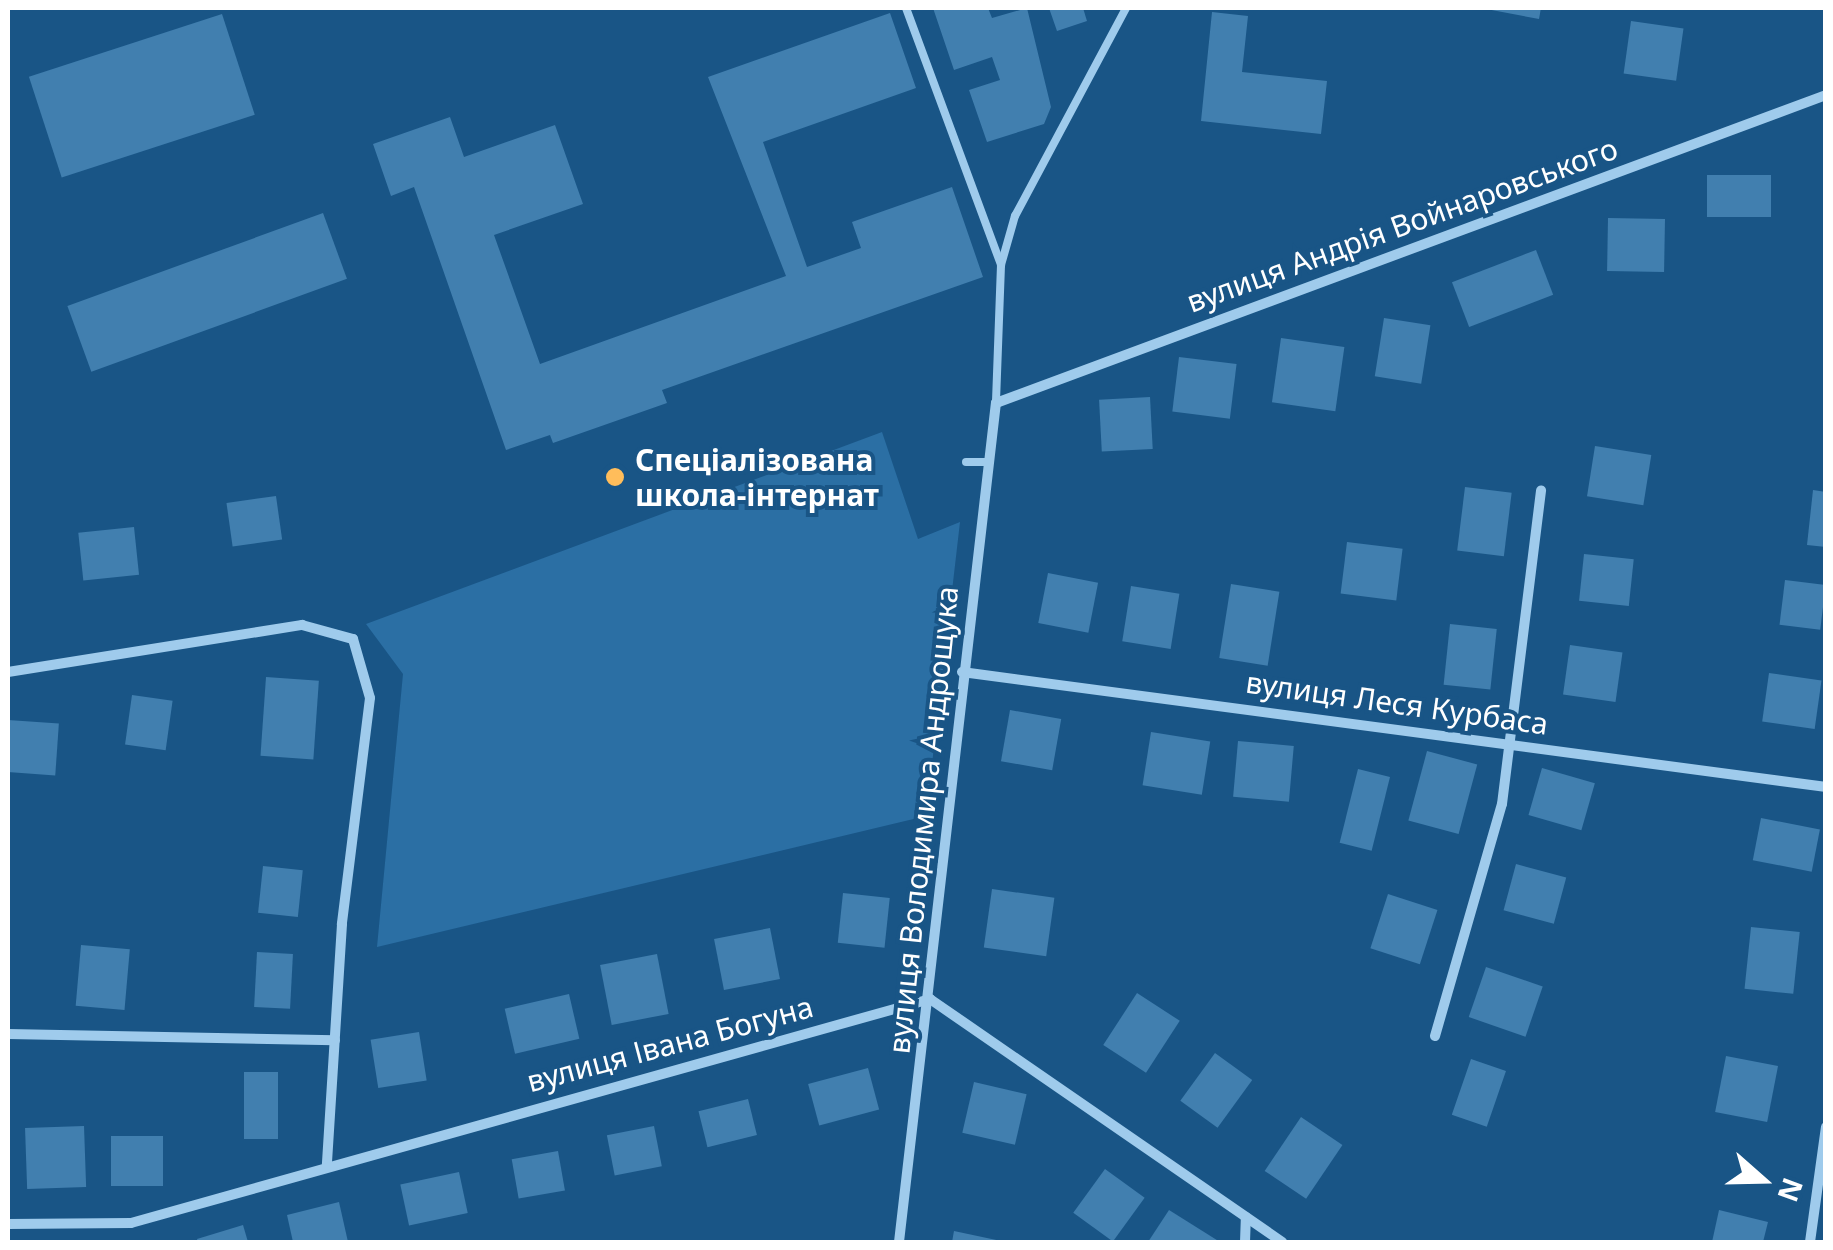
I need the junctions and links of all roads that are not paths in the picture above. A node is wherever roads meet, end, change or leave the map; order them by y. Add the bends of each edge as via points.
1 (906, 8) edge
2 (1126, 8) edge
3 (1826, 95) edge
4 (1001, 266) junction
5 (996, 403) junction
6 (966, 462) dead end
7 (988, 462) junction
8 (1541, 490) dead end
9 (8, 672) edge
10 (962, 672) junction
11 (1513, 744) junction
12 (1826, 787) edge
13 (930, 999) junction
14 (8, 1034) edge
15 (1435, 1036) dead end
16 (334, 1040) junction
17 (1826, 1127) edge
18 (327, 1165) junction
19 (1246, 1217) junction
20 (8, 1224) edge
21 (899, 1242) edge
22 (1245, 1242) edge
23 (1282, 1242) edge
24 (1810, 1242) edge

1 - 4 lane
2 - 4 lane via 1014,216
3 - 5 street, вулиця Андрія Войнаровського
4 - 5 lane
5 - 7 street, вулиця Володимира Андрощука
6 - 7 lane
7 - 10 street, вулиця Володимира Андрощука
8 - 11 street
9 - 16 street via 302,626 352,639 370,698
10 - 11 street, вулиця Леся Курбаса
10 - 13 street, вулиця Володимира Андрощука
11 - 12 street, вулиця Леся Курбаса
11 - 15 street
13 - 18 street, вулиця Івана Богуна
13 - 19 street
13 - 21 street, вулиця Володимира Андрощука
14 - 16 street
16 - 18 street
17 - 24 street
18 - 20 street, вулиця Івана Богуна via 131,1223
19 - 22 street
19 - 23 street

